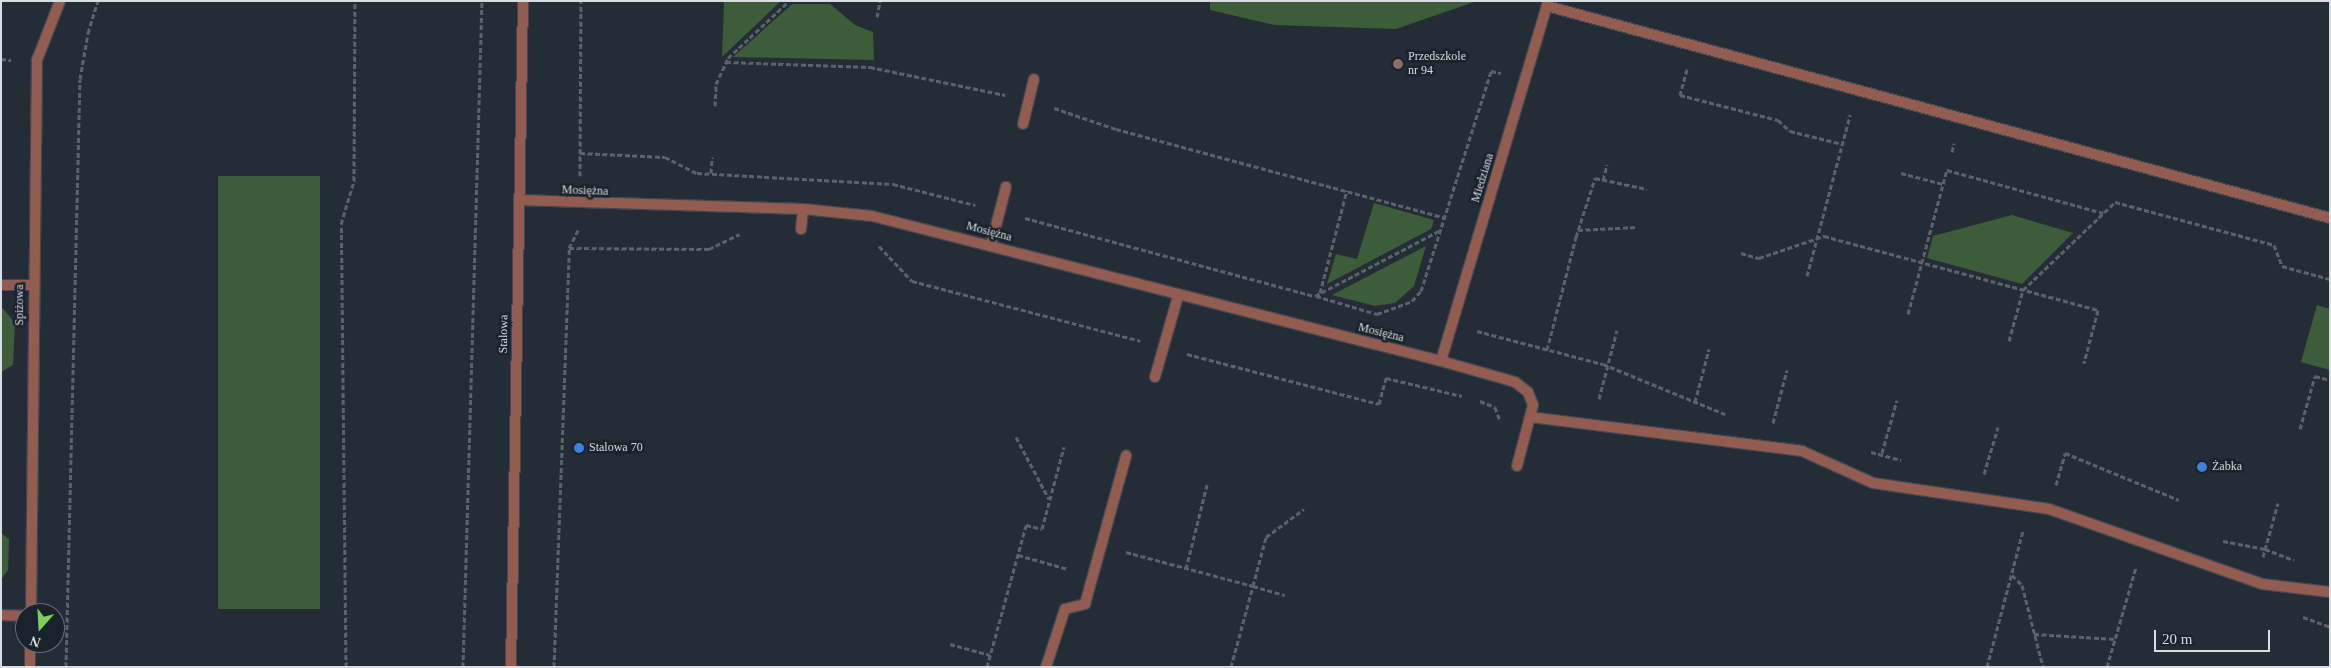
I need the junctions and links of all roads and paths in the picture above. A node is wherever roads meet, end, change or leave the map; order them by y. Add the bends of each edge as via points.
1 (60, 1) edge
2 (98, 1) edge
3 (355, 1) edge
4 (482, 1) edge
5 (523, 1) edge
6 (582, 1) edge
7 (789, 1) edge
8 (880, 1) edge
9 (1547, 4) edge
10 (877, 17) dead end
11 (726, 62) junction
12 (1688, 66) dead end
13 (1034, 78) dead end
14 (1857, 90) junction
15 (1029, 100) junction
16 (715, 106) dead end
17 (1023, 124) dead end
18 (1954, 141) dead end
19 (1842, 144) junction
20 (1952, 152) dead end
21 (712, 157) dead end
22 (1607, 165) dead end
23 (711, 173) dead end
24 (1901, 173) dead end
25 (580, 180) dead end
26 (1603, 180) junction
27 (1943, 184) junction
28 (1006, 188) dead end
29 (1647, 188) dead end
30 (1347, 190) junction
31 (519, 200) junction
32 (804, 209) junction
33 (2103, 213) junction
34 (2330, 218) edge
35 (579, 222) dead end
36 (1637, 227) dead end
37 (801, 230) dead end
38 (1578, 230) junction
39 (742, 233) dead end
40 (1818, 237) junction
41 (868, 243) dead end
42 (991, 245) junction
43 (569, 248) junction
44 (1741, 253) dead end
45 (1922, 263) junction
46 (1807, 276) dead end
47 (2330, 278) edge
48 (912, 281) dead end
49 (1, 285) edge
50 (32, 286) junction
51 (2023, 290) junction
52 (1320, 294) dead end
53 (1178, 296) junction
54 (1315, 296) dead end
55 (1908, 314) dead end
56 (1474, 330) dead end
57 (1617, 330) dead end
58 (2009, 341) dead end
59 (1709, 349) dead end
60 (1547, 350) junction
61 (1441, 362) junction
62 (2084, 363) dead end
63 (1607, 366) junction
64 (1787, 370) dead end
65 (1155, 378) dead end
66 (2330, 380) edge
67 (1464, 397) dead end
68 (1472, 399) dead end
69 (1897, 400) dead end
70 (1695, 402) junction
71 (1379, 404) dead end
72 (1729, 416) dead end
73 (1530, 417) junction
74 (1592, 425) junction
75 (1998, 427) dead end
76 (1501, 429) dead end
77 (2300, 429) dead end
78 (1771, 433) dead end
79 (1016, 437) dead end
80 (1064, 446) dead end
81 (1882, 454) dead end
82 (1126, 456) dead end
83 (1517, 466) dead end
84 (1207, 485) dead end
85 (1050, 499) junction
86 (1977, 499) junction
87 (2179, 500) dead end
88 (2278, 503) dead end
89 (2027, 506) junction
90 (1304, 508) dead end
91 (2050, 509) junction
92 (2143, 543) junction
93 (1101, 546) junction
94 (1018, 556) junction
95 (1186, 569) junction
96 (2012, 574) junction
97 (1093, 576) junction
98 (2256, 582) junction
99 (1253, 586) junction
100 (2330, 592) edge
101 (1285, 595) dead end
102 (30, 603) edge
103 (1, 615) edge
104 (15, 616) edge
105 (2034, 634) junction
106 (2115, 639) junction
107 (950, 644) dead end
108 (30, 653) edge
109 (990, 655) junction
110 (30, 667) edge
111 (66, 667) edge
112 (346, 667) edge
113 (463, 667) edge
114 (511, 667) edge
115 (554, 667) edge
116 (987, 667) edge
117 (1046, 667) edge
118 (1231, 667) edge
119 (1987, 667) edge
120 (2043, 667) edge
121 (2107, 667) edge

1 - 50 street, Spiżowa via 37,60
2 - 111 path via 88,33 80,79
3 - 112 path via 354,181 341,224
4 - 113 path
5 - 31 street, Stalowa
6 - 25 path
7 - 11 path
8 - 10 path
9 - 14 street
9 - 61 street, Miedziana
11 - 15 path via 870,66
11 - 16 path via 716,84
12 - 19 path via 1680,97 1778,120 1790,131
13 - 15 street
14 - 19 path
14 - 34 street
15 - 17 street
15 - 30 path via 1116,128
18 - 20 path
19 - 40 path
21 - 23 path
22 - 26 path
24 - 27 path
26 - 29 path
26 - 38 path via 1596,178
27 - 33 path via 1947,169
27 - 45 path
28 - 42 street
30 - 52 path
30 - 54 path via 1443,217 1421,290 1403,306 1377,314
31 - 32 street, Mosiężna
31 - 114 street, Stalowa
32 - 37 street
32 - 42 street, Mosiężna via 872,216
33 - 47 path via 2115,202 2274,245 2282,266
33 - 51 path
35 - 43 path via 579,233
36 - 38 path
38 - 60 path
39 - 43 path via 709,249
40 - 44 path via 1759,258
40 - 45 path
40 - 46 path
41 - 48 path via 878,244
42 - 53 street, Mosiężna
43 - 115 path
45 - 51 path
45 - 55 path
49 - 50 street
50 - 102 street, Spiżowa
51 - 58 path
51 - 62 path via 2098,310
53 - 61 street, Mosiężna
53 - 65 street
56 - 60 path
57 - 63 path
59 - 70 path
60 - 63 path
61 - 73 street, Mosiężna via 1515,382 1528,392 1533,405
63 - 70 path
63 - 74 path
64 - 78 path
66 - 77 path via 2315,376
67 - 71 path via 1386,378
68 - 76 path via 1495,407 1500,415
69 - 81 path
70 - 72 path
73 - 74 street
73 - 83 street, Mosiężna
74 - 86 street via 1802,451 1873,484
75 - 86 path
79 - 85 path
80 - 85 path
82 - 93 street
84 - 95 path
85 - 94 path via 1042,529 1026,525
86 - 89 street
87 - 91 path via 2065,453
88 - 98 path
89 - 91 street
89 - 96 path
90 - 99 path via 1266,537
91 - 92 street
92 - 98 street
92 - 106 path
93 - 95 path
93 - 97 street
94 - 97 path
94 - 109 path
95 - 99 path
96 - 105 path via 2022,585
96 - 119 path
97 - 117 street via 1085,604 1065,609
98 - 100 street
99 - 101 path
99 - 118 path
103 - 104 street
105 - 106 path
105 - 120 path
106 - 121 path
107 - 109 path
108 - 110 street
109 - 116 path

